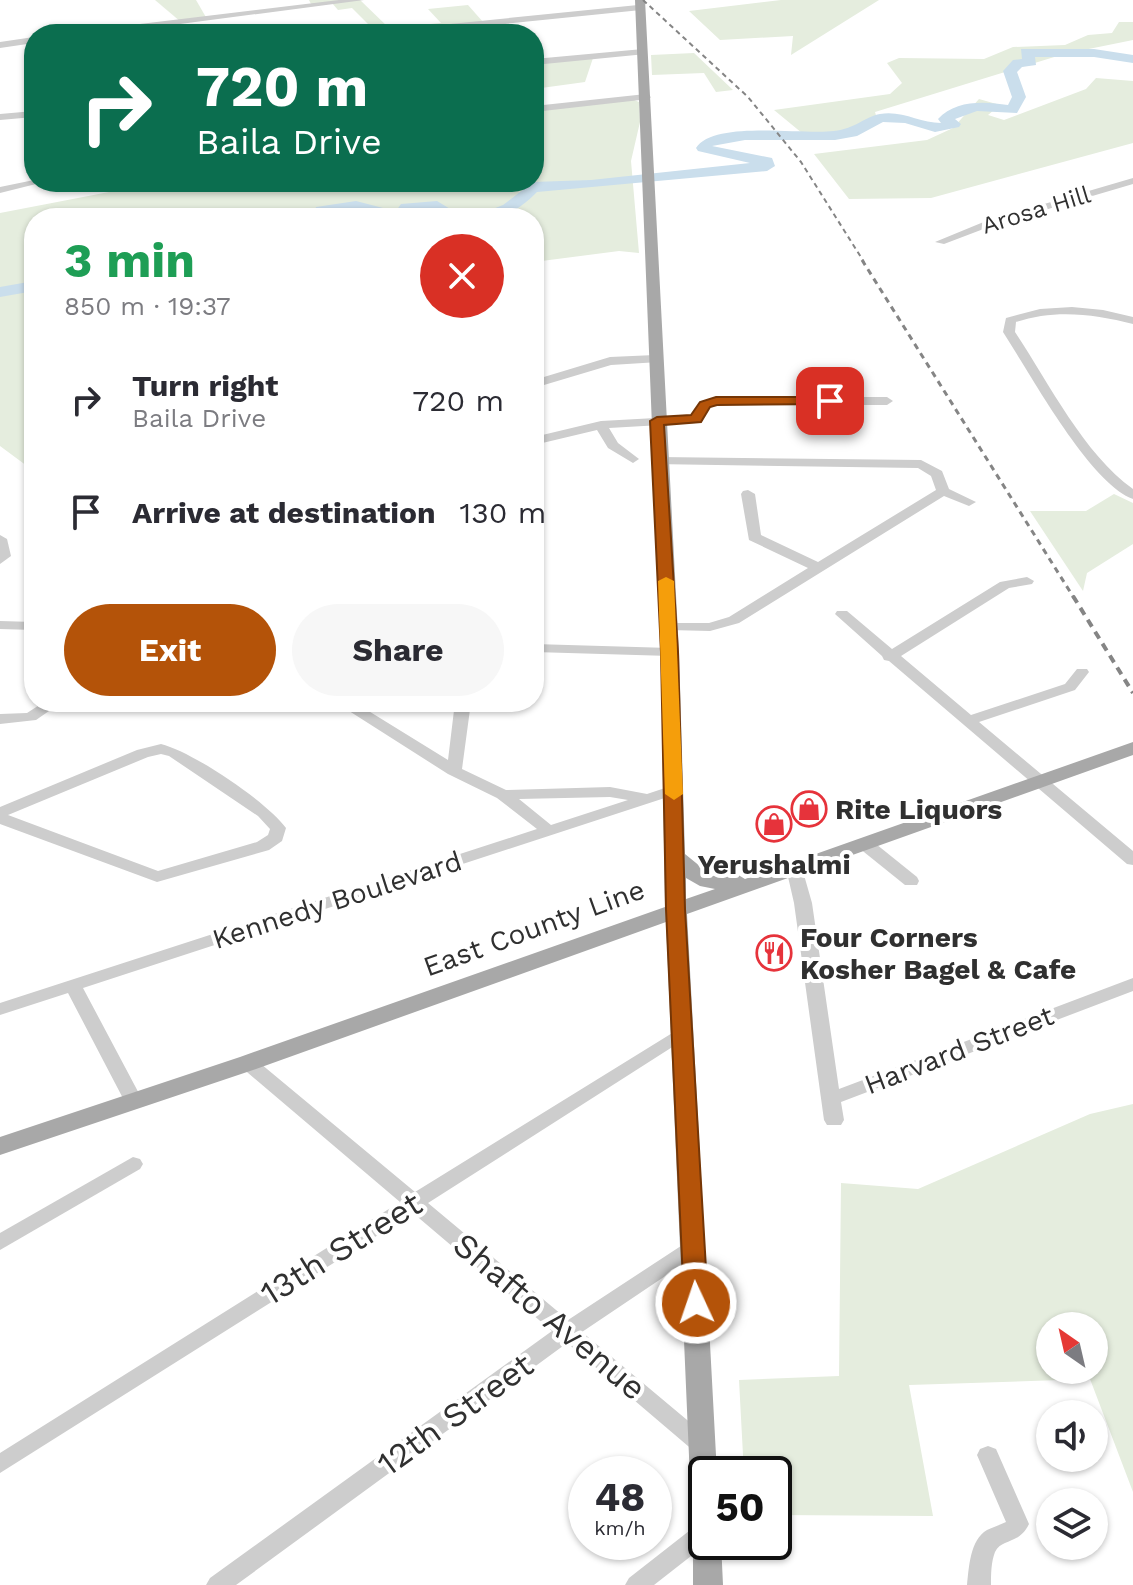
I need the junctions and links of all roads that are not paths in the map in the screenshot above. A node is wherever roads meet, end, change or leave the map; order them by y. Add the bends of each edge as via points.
1 (360, 0) edge
2 (637, 3) edge
3 (164, 24) edge
4 (481, 24) edge
5 (24, 41) edge
6 (0, 45) edge
7 (643, 52) junction
8 (544, 61) edge
9 (646, 97) junction
10 (544, 108) edge
11 (24, 115) edge
12 (0, 117) edge
13 (1133, 181) edge
14 (24, 185) edge
15 (0, 190) edge
16 (940, 242) dead end
17 (1133, 321) edge
18 (655, 359) junction
19 (544, 381) edge
20 (887, 401) dead end
21 (657, 421) junction
22 (601, 425) junction
23 (544, 439) edge
24 (633, 459) dead end
25 (659, 461) junction
26 (943, 491) junction
27 (748, 494) dead end
28 (1133, 495) edge
29 (969, 502) dead end
30 (0, 539) edge
31 (0, 560) edge
32 (819, 568) junction
33 (1027, 581) dead end
34 (842, 614) dead end
35 (0, 625) edge
36 (24, 626) edge
37 (669, 626) junction
38 (544, 648) edge
39 (670, 652) junction
40 (889, 657) junction
41 (1082, 672) dead end
42 (39, 712) edge
43 (359, 712) edge
44 (462, 712) edge
45 (0, 719) edge
46 (967, 721) junction
47 (1133, 748) edge
48 (454, 771) junction
49 (1040, 780) junction
50 (674, 790) junction
51 (503, 795) junction
52 (647, 799) junction
53 (0, 816) edge
54 (549, 831) junction
55 (865, 844) junction
56 (675, 856) junction
57 (1133, 860) edge
58 (794, 868) junction
59 (758, 880) junction
60 (911, 881) dead end
61 (676, 909) junction
62 (1133, 984) edge
63 (73, 986) junction
64 (0, 1009) edge
65 (682, 1033) junction
66 (248, 1063) junction
67 (831, 1099) junction
68 (134, 1101) junction
69 (834, 1120) dead end
70 (0, 1146) edge
71 (133, 1164) dead end
72 (414, 1201) junction
73 (0, 1242) edge
74 (694, 1247) junction
75 (568, 1331) junction
76 (703, 1446) junction
77 (988, 1455) dead end
78 (703, 1456) edge
79 (0, 1464) edge
80 (688, 1543) edge
81 (707, 1560) edge
82 (218, 1585) edge
83 (637, 1585) edge
84 (708, 1585) edge
85 (979, 1585) edge

1 - 3 street
2 - 4 street via 613,11
2 - 7 main road
5 - 6 street
7 - 8 street
7 - 9 main road
9 - 10 street
9 - 18 main road
11 - 12 street
13 - 16 street, Arosa Hill
14 - 15 street
17 - 28 street via 1090,310 1028,313 1010,320 1009,332 1102,470
18 - 19 street via 610,361
18 - 21 main road
20 - 21 street via 716,401 705,405 696,419
21 - 22 street
21 - 25 main road
22 - 23 street
22 - 24 street via 613,445
25 - 26 street via 921,464 937,474
25 - 37 main road
26 - 29 street
26 - 32 street
27 - 32 street via 754,537
30 - 31 street
32 - 37 street via 734,620 710,627
33 - 40 street via 1005,585
34 - 40 street
35 - 36 street
37 - 39 main road
38 - 39 street
39 - 50 main road
40 - 46 street
41 - 46 street via 1070,687
42 - 45 street
43 - 48 street
44 - 48 street
46 - 49 street
47 - 49 main road, East County Line
48 - 51 street
49 - 55 main road, East County Line
49 - 57 street
50 - 52 street, Kennedy Boulevard
50 - 56 main road
51 - 52 street via 610,792
51 - 54 street
52 - 54 street, Kennedy Boulevard
53 - 53 street via 157,877 263,846 276,837 278,828 188,761 161,749
54 - 63 street, Kennedy Boulevard
55 - 58 main road, East County Line
55 - 60 street
56 - 59 main road via 707,883
56 - 61 main road
58 - 59 main road, East County Line
58 - 67 street
59 - 61 main road, East County Line
61 - 65 main road
61 - 66 main road, East County Line
62 - 67 street, Harvard Street
63 - 64 street, Kennedy Boulevard
63 - 68 street
65 - 72 street, 13th Street
65 - 74 main road
66 - 68 main road, East County Line
66 - 72 street, Shafto Avenue
67 - 69 street
68 - 70 main road, East County Line
71 - 73 street
72 - 75 street, Shafto Avenue
72 - 79 street, 13th Street
74 - 75 street, 12th Street
74 - 76 main road
75 - 76 street, Shafto Avenue
75 - 82 street, 12th Street
76 - 78 main road
77 - 85 street via 1018,1524 989,1542
80 - 83 street
81 - 84 main road

